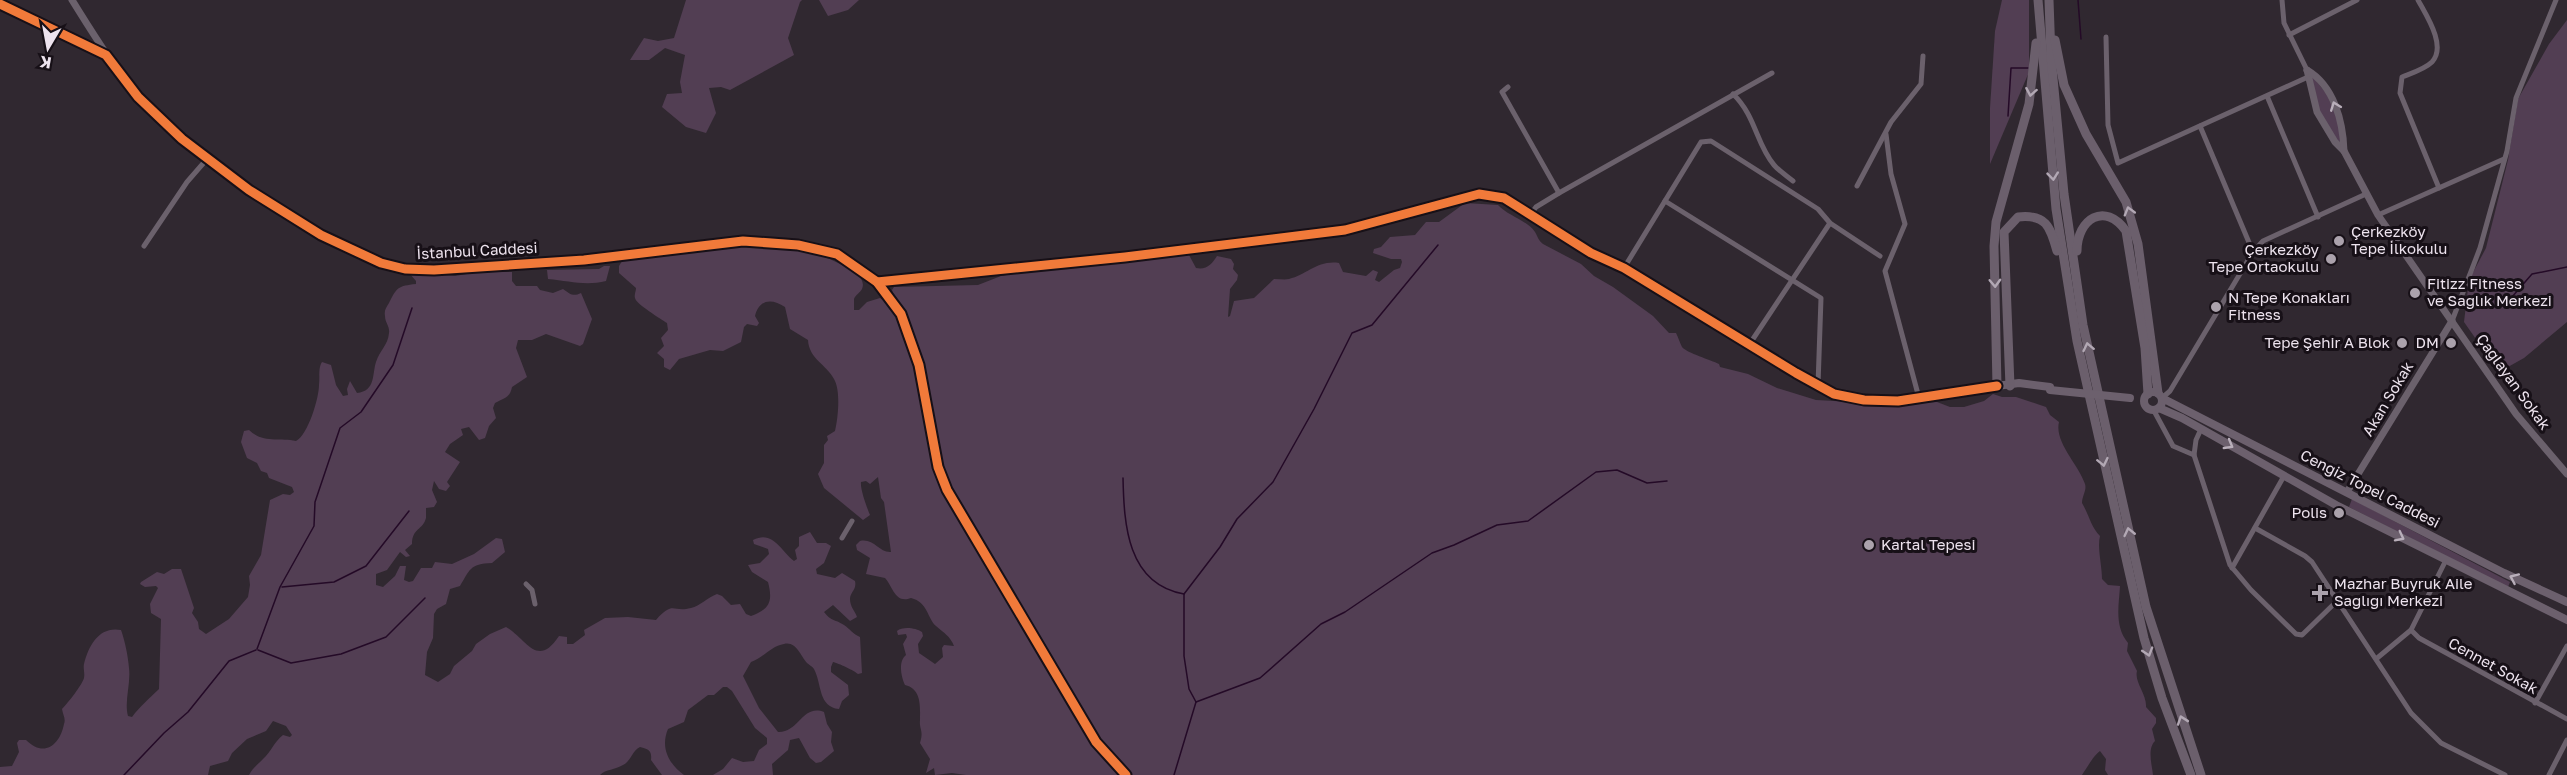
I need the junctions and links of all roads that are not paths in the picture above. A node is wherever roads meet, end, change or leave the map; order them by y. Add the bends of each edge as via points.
1 (72, 0) edge
2 (2038, 0) edge
3 (2049, 0) edge
4 (2282, 0) edge
5 (2357, 0) edge
6 (2418, 0) edge
7 (2556, 0) edge
8 (0, 4) edge
9 (2039, 13) junction
10 (2050, 14) junction
11 (2289, 35) junction
12 (2106, 38) dead end
13 (106, 55) junction
14 (1923, 56) dead end
15 (1772, 73) dead end
16 (2308, 73) junction
17 (1508, 87) dead end
18 (1733, 94) junction
19 (2267, 96) junction
20 (2200, 126) junction
21 (1886, 134) junction
22 (2344, 151) junction
23 (207, 159) junction
24 (2504, 159) junction
25 (1793, 182) dead end
26 (1857, 186) dead end
27 (2439, 188) junction
28 (1559, 193) junction
29 (2366, 194) junction
30 (1665, 201) junction
31 (1530, 215) junction
32 (2378, 215) junction
33 (2318, 217) junction
34 (1830, 223) junction
35 (144, 246) dead end
36 (2253, 252) junction
37 (1880, 255) dead end
38 (1624, 268) junction
39 (1792, 280) junction
40 (877, 282) junction
41 (2077, 283) junction
42 (2066, 285) junction
43 (2452, 321) junction
44 (1749, 345) junction
45 (1818, 385) junction
46 (1997, 386) junction
47 (2010, 386) junction
48 (2147, 394) junction
49 (2130, 396) junction
50 (2160, 396) junction
51 (1919, 398) junction
52 (2152, 408) junction
53 (2201, 429) junction
54 (2194, 455) junction
55 (2567, 474) edge
56 (2284, 477) junction
57 (2347, 492) junction
58 (2340, 506) junction
59 (852, 521) dead end
60 (2255, 528) junction
61 (842, 538) dead end
62 (2446, 560) junction
63 (2232, 568) junction
64 (526, 584) dead end
65 (2337, 601) junction
66 (2567, 602) edge
67 (535, 604) dead end
68 (2567, 620) edge
69 (2410, 630) junction
70 (2567, 646) edge
71 (2376, 659) junction
72 (2535, 703) junction
73 (2567, 719) edge
74 (2567, 740) edge
75 (1126, 775) edge
76 (2191, 775) edge
77 (2201, 775) edge
78 (2505, 775) edge
79 (2549, 775) edge

1 - 13 street, İstanbul Caddesi
2 - 9 highway
3 - 10 highway
4 - 11 street
5 - 11 street
6 - 27 street via 2432,28 2437,52 2432,63 2402,77 2400,93
7 - 24 street via 2516,98
8 - 13 street
9 -> 42 highway
9 -> 46 highway via 2029,104 1996,222
10 - 41 highway via 2064,194
50 -> 10 highway via 2138,244 2126,202 2086,134 2064,85
11 - 16 street
12 - 20 street via 2108,125 2118,163
13 - 23 street, İstanbul Caddesi via 138,97
14 - 21 street via 1922,84
15 - 18 street
16 - 19 street
16 - 22 street via 2317,112
22 -> 16 street via 2334,99 2313,73
17 - 28 street via 1502,92
18 - 25 street via 1748,110 1774,165
18 - 28 street
19 - 20 street
19 - 33 street
20 - 36 street
21 - 26 street
21 - 51 street via 1891,174 1905,224 1885,272
22 - 29 street, Çağlayan Sokak
23 - 35 street
23 - 40 street, İstanbul Caddesi via 321,235 381,263 405,269 584,260 743,241 837,254
24 - 27 street
24 - 43 street via 2480,248
27 - 32 street
28 - 31 street
29 - 32 street, Çağlayan Sokak
29 - 33 street
30 - 34 street via 1701,142 1711,141 1818,209
30 - 38 street
30 - 39 street
31 - 38 street via 1591,253
31 - 40 street via 1503,198 1479,194 1345,230
32 - 43 street, Çağlayan Sokak
33 - 36 street via 2263,241
34 - 37 street
34 - 39 street
36 - 50 street via 2170,391
38 - 44 street
39 - 44 street
39 - 45 street via 1821,298
40 - 75 street, İstanbul Caddesi via 901,314 919,365 938,466 947,490 1096,742
41 - 48 highway via 2080,229 2098,216 2114,219 2129,240 2145,348
77 -> 41 highway via 2146,607
42 - 47 highway via 2046,222 2028,216 2009,224 2003,243
42 -> 76 highway via 2144,638
43 - 55 street, Çağlayan Sokak via 2516,414
43 - 57 street, Akan Sokak
44 - 45 street
45 - 51 street via 1834,394 1864,400
46 - 47 main road
46 - 51 street
47 - 49 main road, bridge
48 - 49 main road
48 - 50 main road
48 - 52 main road via 2145,399
49 - 52 main road
50 - 52 main road
50 - 57 main road, Cengiz Topel Caddesi
52 - 53 main road
52 - 54 street via 2173,446
53 - 54 street
53 -> 56 main road
54 - 63 street
56 - 58 main road
56 - 60 street
57 - 58 main road via 2338,496
66 -> 57 main road, Cengiz Topel Caddesi
58 -> 62 main road
59 - 61 street
60 - 63 street
60 - 65 street via 2305,556
62 - 68 main road
62 - 69 street
63 - 65 street via 2296,634 2302,635
64 - 67 street via 532,590
65 - 71 street
69 - 71 street
69 - 72 street, Cennet Sokak
70 - 72 street
71 - 78 street via 2410,713 2441,743
72 - 73 street, Cennet Sokak
74 - 79 street

